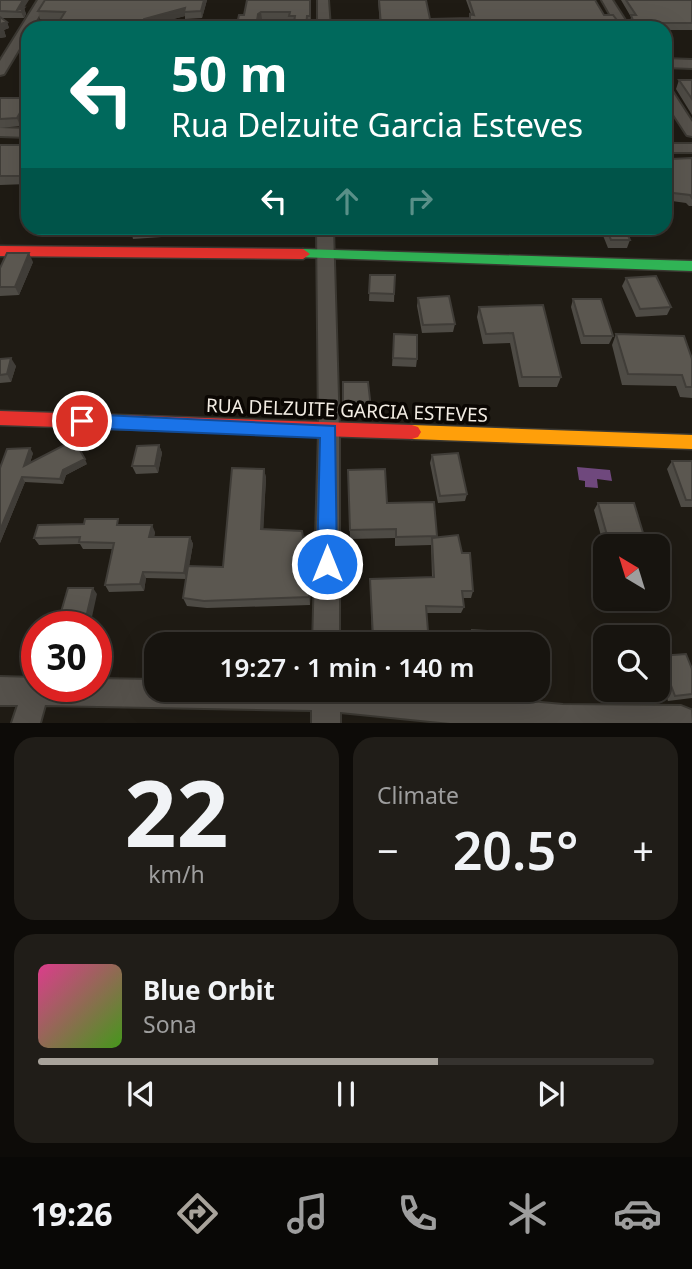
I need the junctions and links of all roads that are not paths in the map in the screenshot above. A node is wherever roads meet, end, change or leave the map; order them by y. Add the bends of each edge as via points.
1 (43, 0) edge
2 (323, 0) edge
3 (607, 0) edge
4 (28, 21) edge
5 (324, 21) edge
6 (620, 21) edge
7 (21, 30) edge
8 (6, 51) edge
9 (672, 63) edge
10 (692, 64) edge
11 (0, 71) edge
12 (672, 102) edge
13 (0, 132) edge
14 (692, 132) edge
15 (21, 133) edge
16 (672, 148) edge
17 (692, 148) edge
18 (325, 235) edge
19 (0, 251) edge
20 (324, 256) junction
21 (692, 267) edge
22 (0, 418) edge
23 (329, 431) junction
24 (692, 442) edge
25 (326, 632) edge
26 (0, 691) edge
27 (21, 692) edge
28 (112, 695) edge
29 (32, 702) edge
30 (326, 703) edge
31 (461, 716) edge
32 (681, 720) dead end
33 (26, 723) edge

1 - 4 street
2 - 5 street
3 - 6 street
7 - 8 street
8 - 11 street
9 - 10 street
12 - 14 street
13 - 15 street
16 - 17 street
18 - 20 street
19 - 20 street
20 - 21 street
20 - 23 street
22 - 23 street, RUA DELZUITE GARCIA ESTEVES
23 - 24 street, RUA DELZUITE GARCIA ESTEVES
23 - 25 street
26 - 27 street
28 - 30 street
29 - 33 street
30 - 31 street
31 - 32 street

